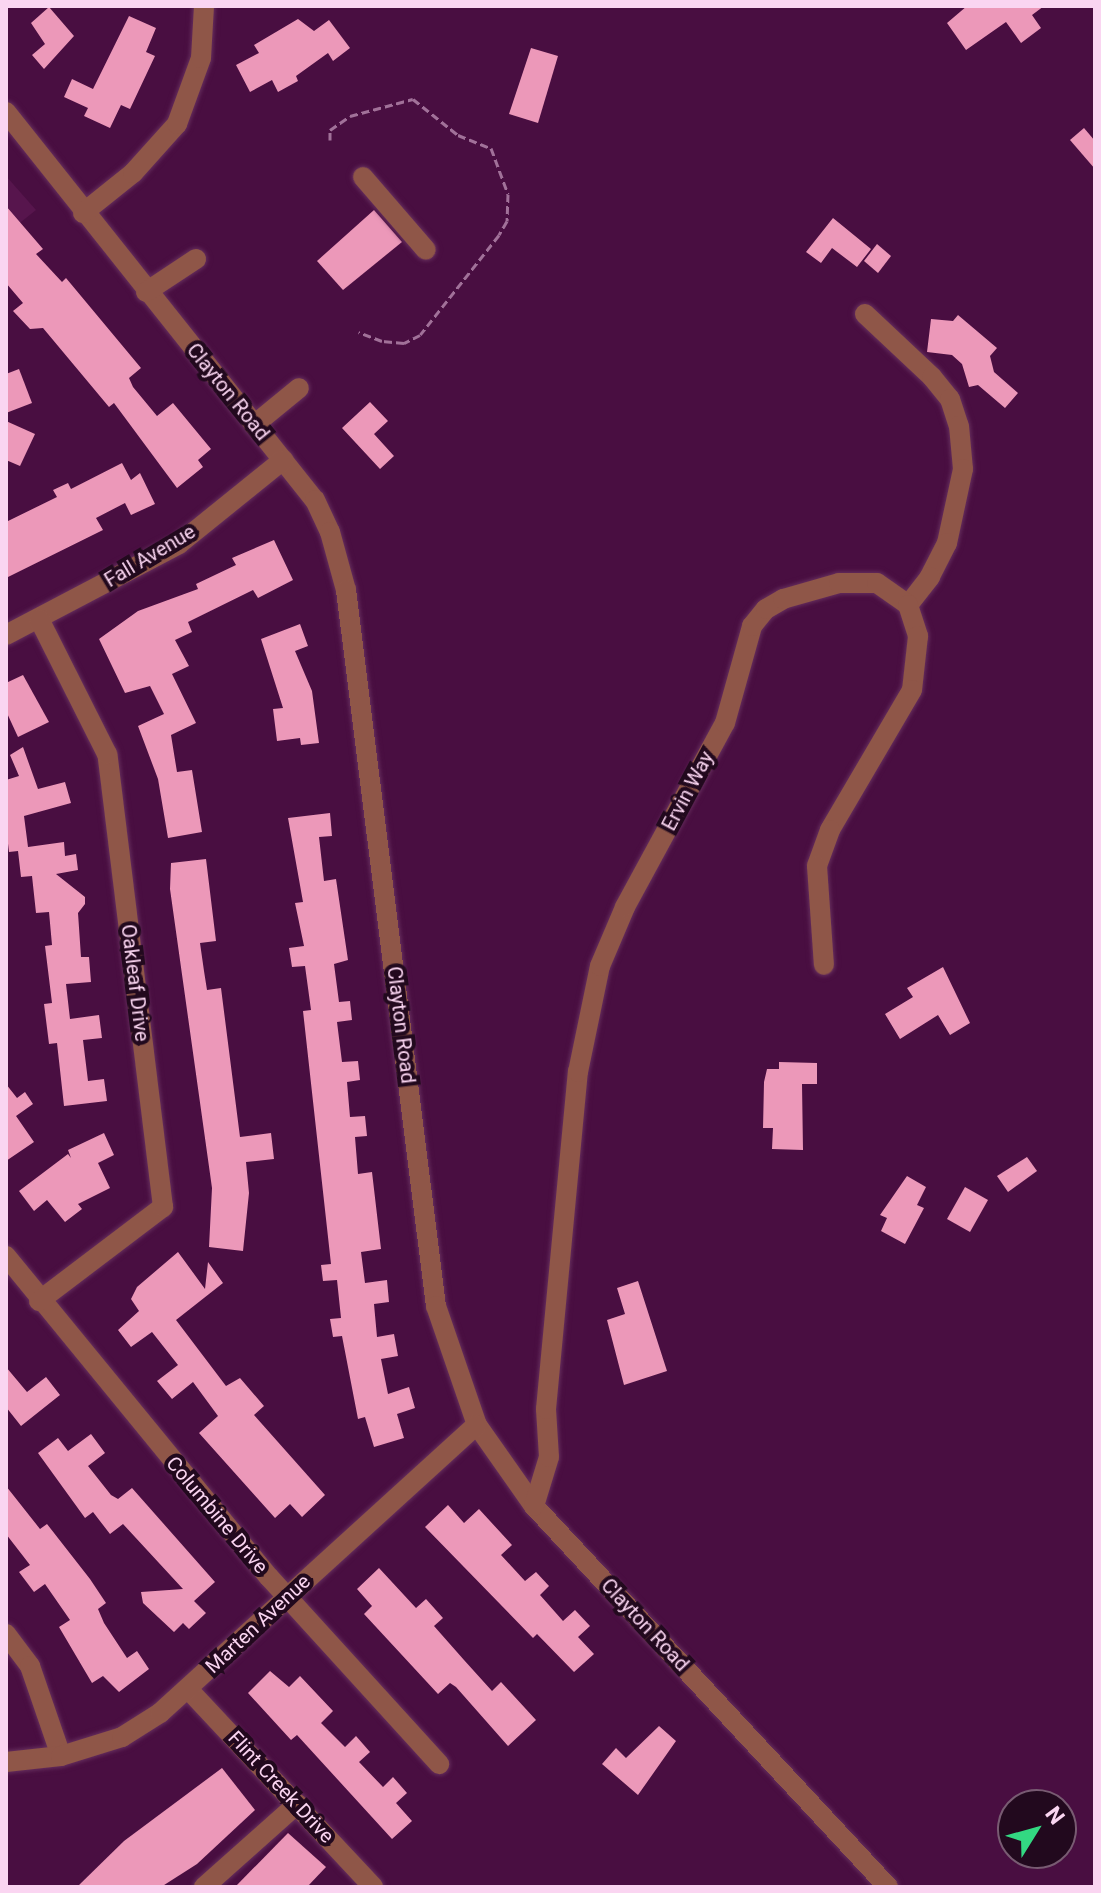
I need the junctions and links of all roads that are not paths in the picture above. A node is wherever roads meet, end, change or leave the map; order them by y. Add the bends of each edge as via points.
1 (204, 6) edge
2 (10, 125) edge
3 (363, 177) dead end
4 (83, 213) junction
5 (426, 250) dead end
6 (196, 259) dead end
7 (146, 292) junction
8 (865, 314) dead end
9 (299, 388) dead end
10 (254, 425) junction
11 (283, 460) junction
12 (908, 605) junction
13 (39, 619) junction
14 (6, 635) edge
15 (824, 965) dead end
16 (6, 1256) edge
17 (39, 1301) junction
18 (477, 1425) junction
19 (534, 1506) junction
20 (288, 1596) junction
21 (6, 1634) edge
22 (188, 1689) junction
23 (61, 1756) junction
24 (6, 1762) edge
25 (439, 1764) dead end
26 (297, 1804) junction
27 (204, 1887) edge
28 (373, 1887) edge
29 (888, 1887) edge

1 - 4 street via 201,58 177,124 133,173
2 - 4 street, Clayton Road
3 - 5 street
4 - 7 street, Clayton Road
6 - 7 street
7 - 10 street, Clayton Road
8 - 12 street via 932,377 950,399 959,426 963,469 953,521 930,577
9 - 10 street
10 - 11 street, Clayton Road
11 - 13 street, Fall Avenue via 179,544
11 - 18 street, Clayton Road via 315,500 346,590 436,1306
12 - 15 street via 918,636 912,690 830,830 817,866
12 - 19 street, Ervin Way via 877,583 839,583 766,609 752,626 725,723 625,907 600,966 578,1072 546,1409 549,1457
13 - 14 street, Fall Avenue
13 - 17 street, Oakleaf Drive via 107,754 163,1207
16 - 17 street, Columbine Drive
17 - 20 street, Columbine Drive
18 - 19 street, Clayton Road
18 - 20 street, Marten Avenue
19 - 29 street, Clayton Road
20 - 22 street, Marten Avenue
20 - 25 street, Columbine Drive
21 - 23 street via 30,1666
22 - 23 street, Marten Avenue via 122,1737
22 - 26 street, Flint Creek Drive
23 - 24 street, Marten Avenue
26 - 27 street
26 - 28 street, Flint Creek Drive

